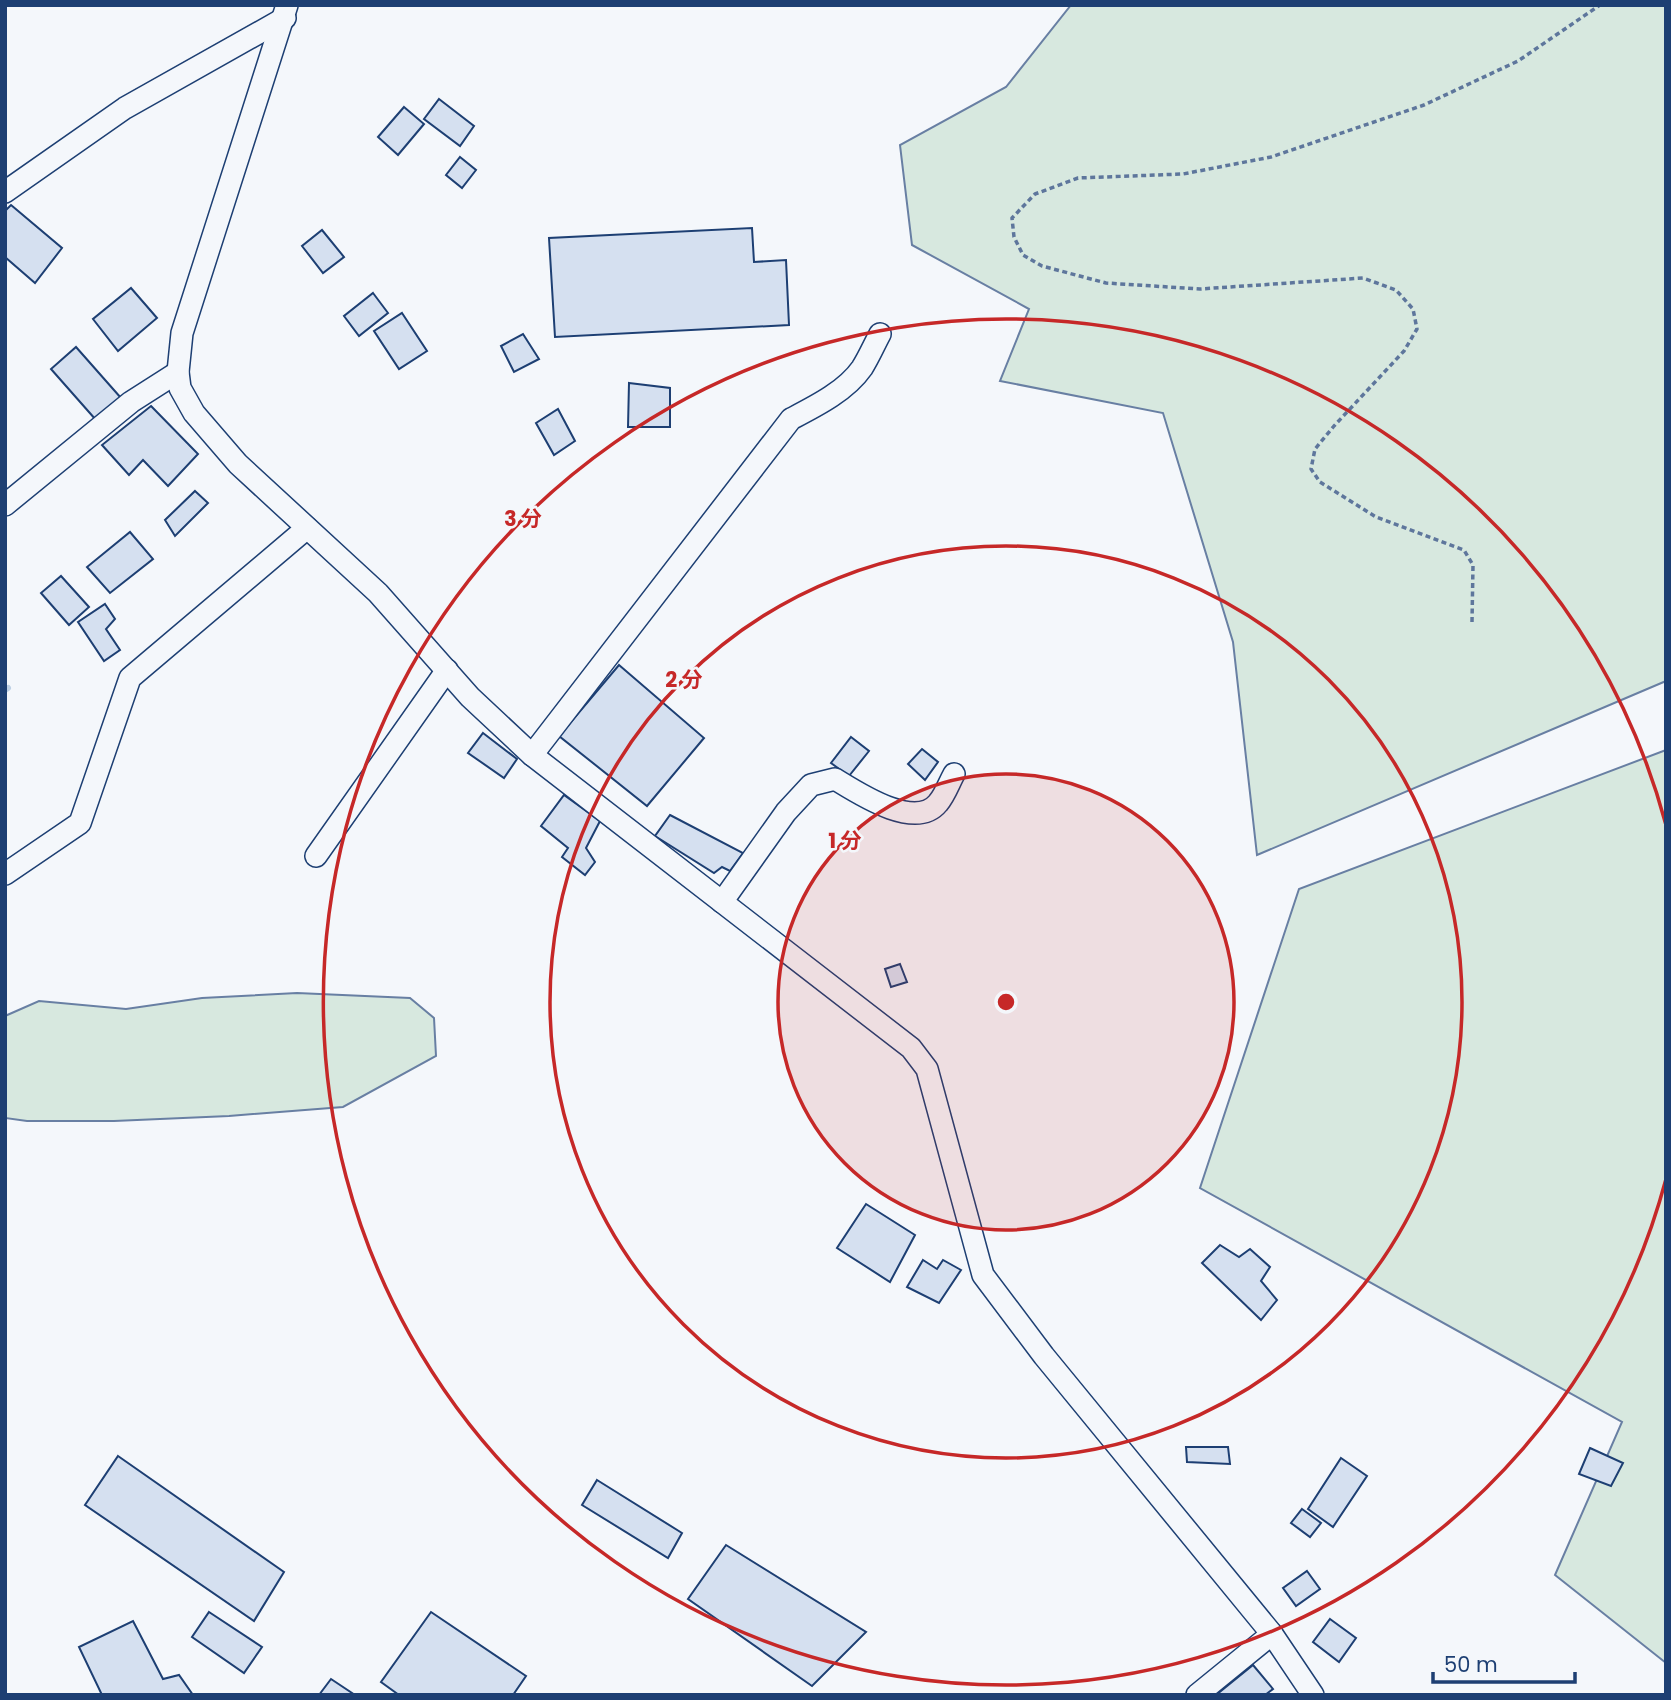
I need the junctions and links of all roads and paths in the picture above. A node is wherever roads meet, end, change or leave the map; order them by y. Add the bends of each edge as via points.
1 (1600, 5) edge
2 (286, 11) edge
3 (5, 192) edge
4 (880, 334) dead end
5 (178, 372) junction
6 (5, 505) edge
7 (307, 528) junction
8 (1472, 622) dead end
9 (447, 670) junction
10 (532, 755) junction
11 (954, 775) dead end
12 (316, 856) dead end
13 (5, 874) edge
14 (722, 902) junction
15 (1272, 1634) junction
16 (1197, 1695) edge
17 (1313, 1695) edge

1 - 8 path via 1518,61 1424,105 1271,157 1184,174 1078,178 1035,194 1012,218 1023,255 1106,283 1200,289 1363,278 1396,290 1413,309 1417,329 1404,351 1315,449 1311,469 1320,482 1376,517 1464,550 1473,565
2 - 3 street via 125,108
2 - 5 street via 181,333
4 - 10 street via 855,376 792,419
5 - 6 street via 131,402
5 - 7 street via 180,388 194,413 238,464
7 - 9 street via 378,593
7 - 13 street via 130,678 80,823
9 - 10 street
9 - 12 street
10 - 14 street
11 - 14 street via 937,805 918,814 877,804 835,779 811,785 786,812
14 - 15 street via 911,1048 927,1069 983,1275
15 - 16 street
15 - 17 street

